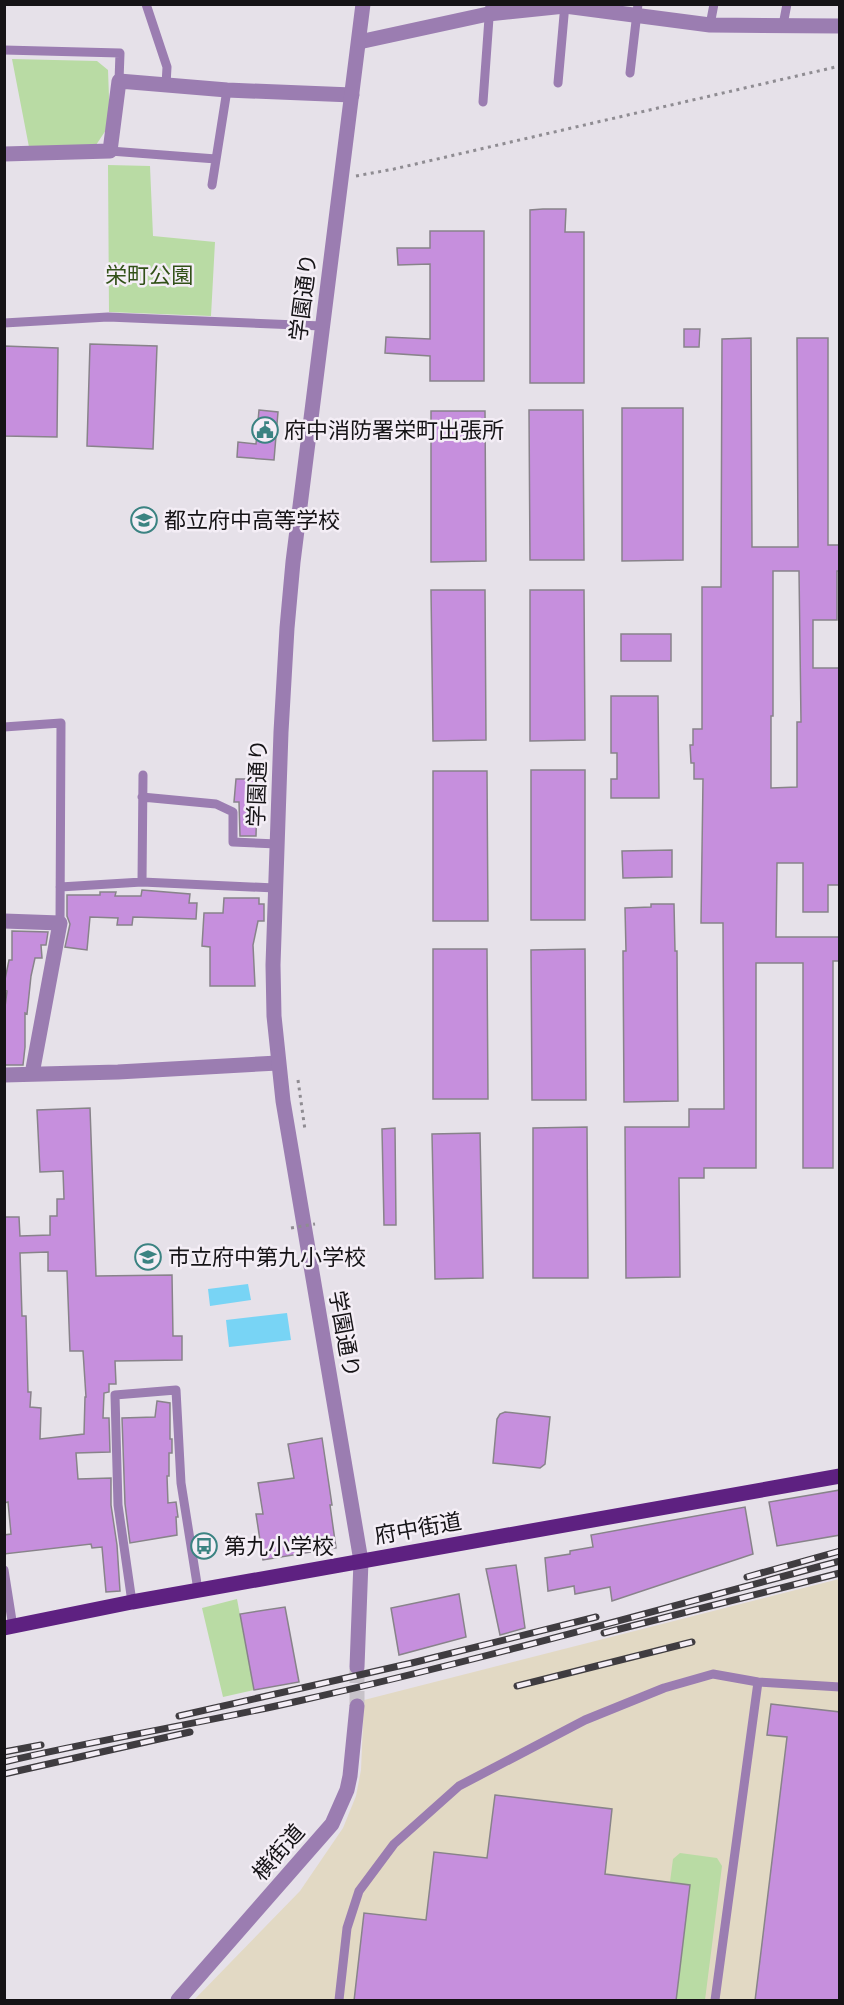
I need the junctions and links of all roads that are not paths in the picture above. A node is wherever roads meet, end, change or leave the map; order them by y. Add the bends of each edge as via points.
1 (146, 4) edge
2 (363, 4) edge
3 (714, 4) edge
4 (787, 4) edge
5 (565, 5) edge
6 (489, 9) edge
7 (637, 9) edge
8 (710, 25) junction
9 (783, 25) junction
10 (840, 26) edge
11 (359, 42) junction
12 (4, 50) edge
13 (630, 73) dead end
14 (119, 81) junction
15 (558, 83) dead end
16 (166, 85) junction
17 (227, 90) junction
18 (352, 95) junction
19 (483, 102) dead end
20 (110, 151) junction
21 (4, 154) edge
22 (216, 159) junction
23 (212, 184) dead end
24 (4, 323) edge
25 (322, 326) junction
26 (4, 727) edge
27 (143, 775) dead end
28 (142, 797) junction
29 (277, 844) junction
30 (142, 882) junction
31 (60, 887) junction
32 (275, 888) junction
33 (4, 921) edge
34 (60, 922) junction
35 (278, 1064) junction
36 (4, 1074) edge
37 (32, 1074) junction
38 (840, 1476) edge
39 (361, 1561) junction
40 (4, 1570) edge
41 (198, 1590) junction
42 (132, 1602) junction
43 (9, 1627) edge
44 (357, 1667) tunnel mouth
45 (758, 1682) junction
46 (840, 1687) edge
47 (357, 1706) tunnel mouth
48 (178, 2001) edge
49 (339, 2001) edge
50 (715, 2001) edge

1 - 16 lane via 167,67
2 - 11 street, 学園通り
3 - 8 lane
4 - 9 lane
5 - 6 street
5 - 7 street
5 - 15 lane
6 - 11 street
6 - 19 lane
7 - 8 street
7 - 13 lane
8 - 9 street
9 - 10 street
11 - 18 street, 学園通り
12 - 14 lane via 120,53
14 - 16 street
14 - 20 street
16 - 17 street
17 - 18 street
17 - 22 lane
18 - 25 street, 学園通り
20 - 21 street
20 - 22 lane
22 - 23 lane
24 - 25 lane via 108,317
25 - 29 street, 学園通り via 287,628
26 - 31 lane via 61,723
27 - 28 lane
28 - 29 lane via 216,804 233,812 233,842
28 - 30 lane
29 - 32 street, 学園通り
30 - 31 lane
30 - 32 lane
31 - 34 lane
32 - 35 street, 学園通り via 273,982
33 - 34 street
34 - 37 street
35 - 37 street
35 - 39 street, 学園通り
36 - 37 street
38 - 39 main road, 府中街道
39 - 41 main road, 府中街道
39 - 44 street
40 - 43 lane
41 - 42 main road, 府中街道
41 - 42 lane via 181,1483 176,1390 115,1395 118,1505
42 - 43 main road, 府中街道
45 - 46 lane
45 - 49 lane via 713,1674 664,1688 585,1720 459,1786 394,1844 359,1891 347,1928
45 - 50 lane
47 - 48 street, 横街道 via 350,1776 332,1824

